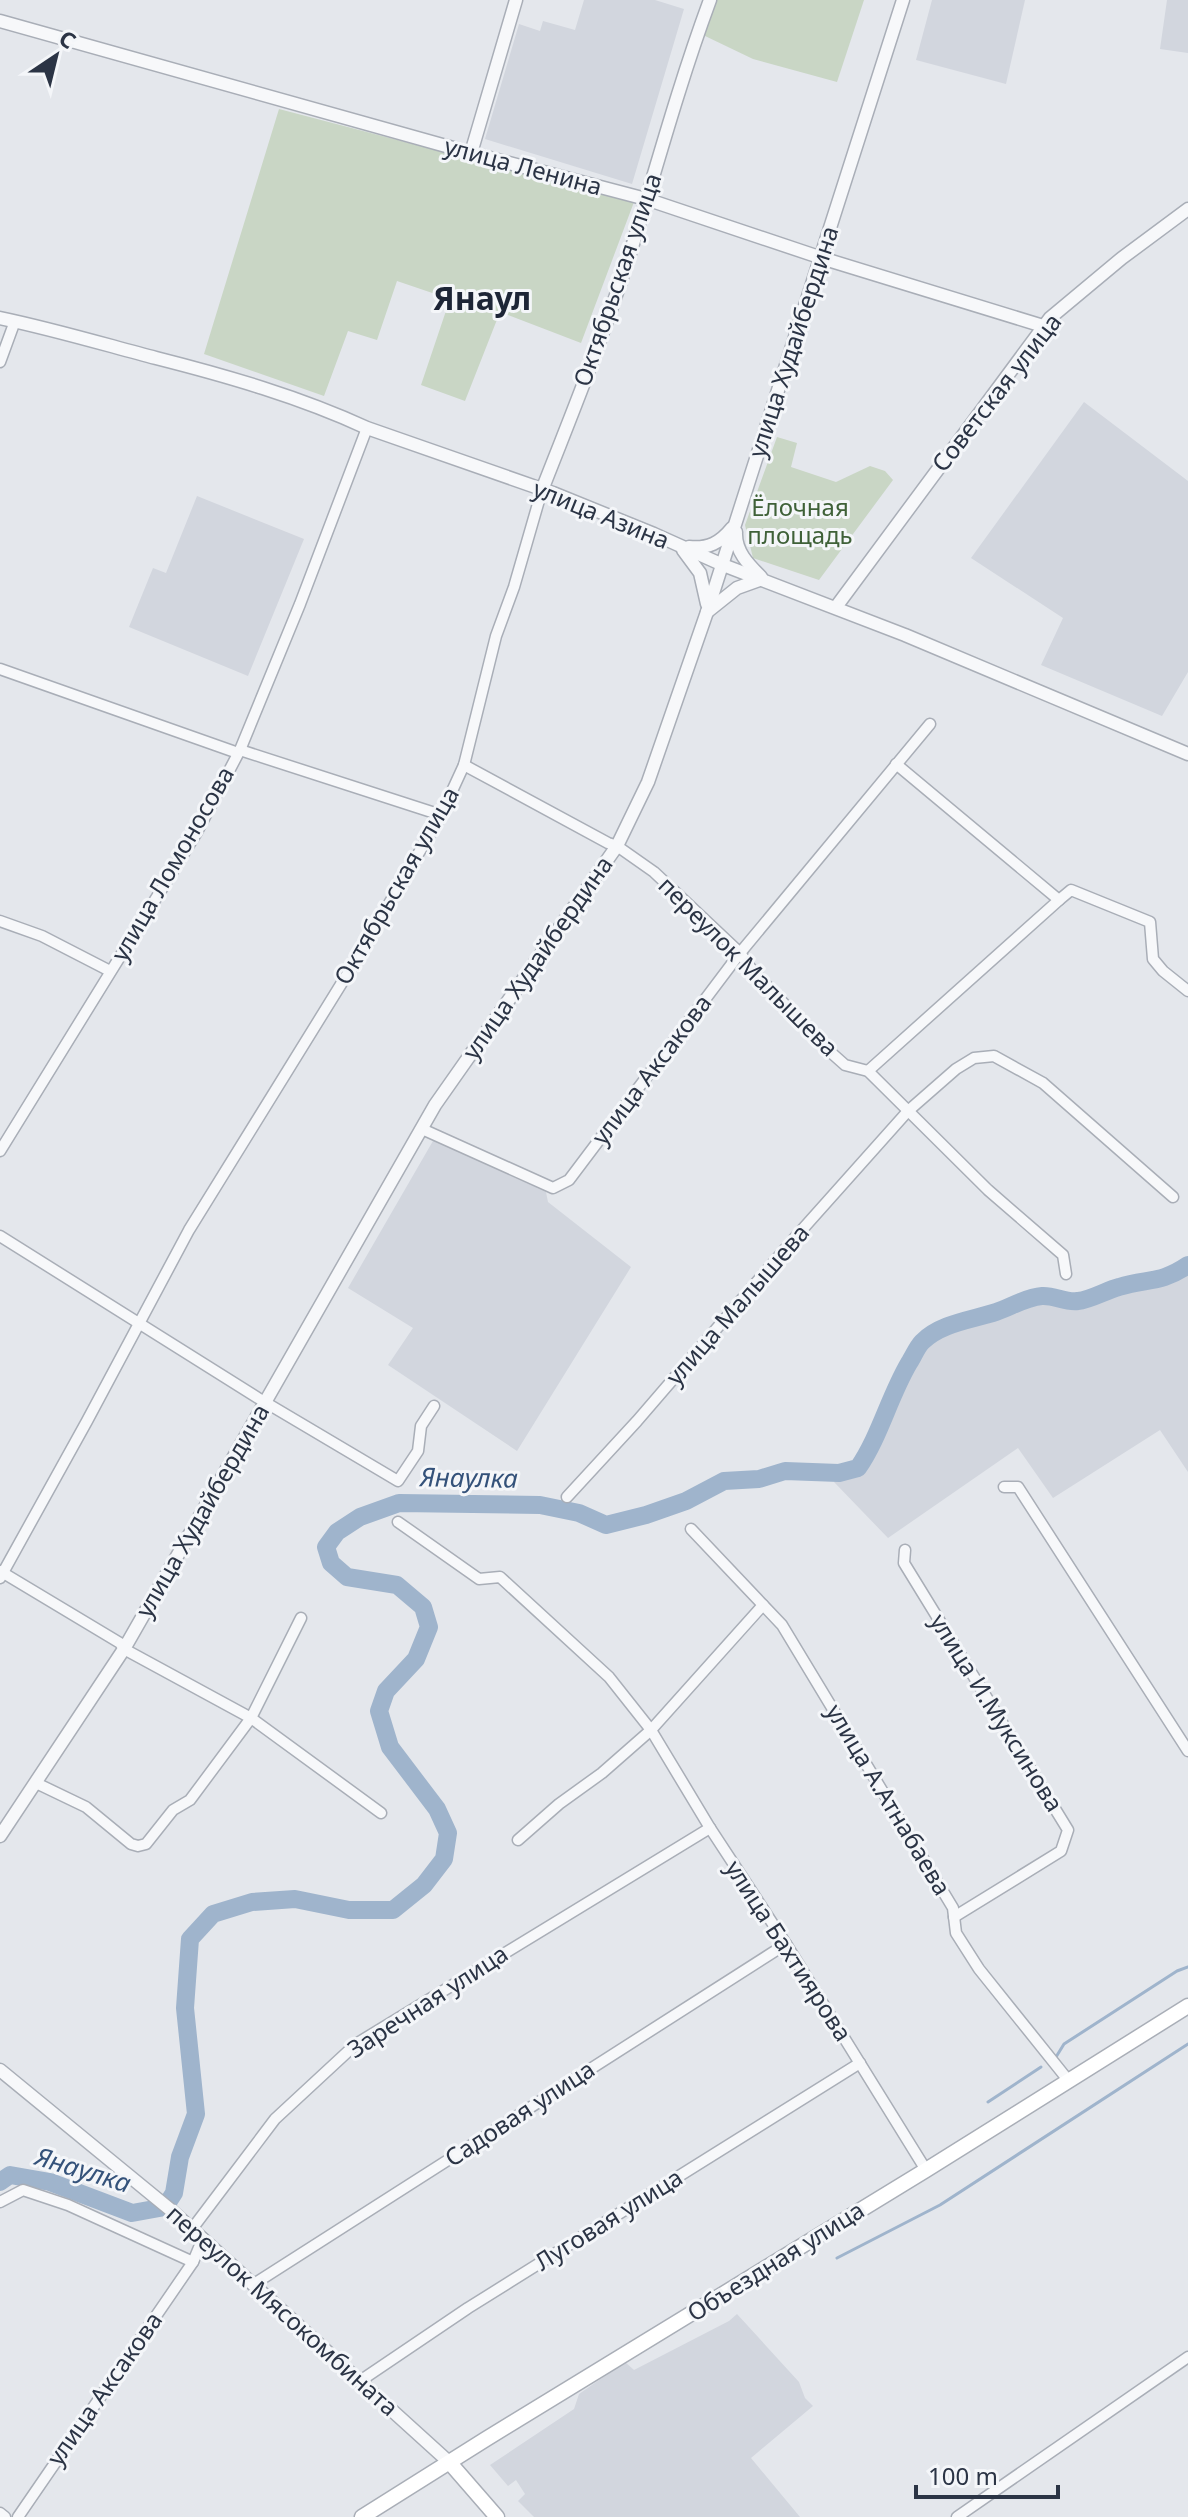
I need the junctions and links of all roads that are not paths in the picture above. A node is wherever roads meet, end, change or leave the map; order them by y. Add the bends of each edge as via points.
1 (516, 0) edge
2 (710, 0) edge
3 (903, 0) edge
4 (0, 21) edge
5 (471, 153) junction
6 (646, 199) junction
7 (1188, 209) edge
8 (822, 257) junction
9 (0, 318) edge
10 (15, 321) junction
11 (1043, 326) junction
12 (0, 362) edge
13 (367, 428) junction
14 (542, 490) junction
15 (736, 522) junction
16 (678, 545) junction
17 (723, 565) junction
18 (763, 579) junction
19 (836, 607) junction
20 (707, 612) junction
21 (0, 669) edge
22 (930, 724) dead end
23 (239, 751) junction
24 (1188, 754) edge
25 (896, 764) junction
26 (464, 765) junction
27 (441, 815) junction
28 (617, 846) junction
29 (1059, 900) junction
30 (0, 921) edge
31 (740, 953) junction
32 (110, 971) junction
33 (1188, 991) edge
34 (868, 1071) junction
35 (908, 1111) junction
36 (422, 1129) junction
37 (0, 1151) edge
38 (1173, 1197) dead end
39 (0, 1236) edge
40 (1066, 1274) dead end
41 (138, 1322) junction
42 (265, 1402) junction
43 (434, 1406) dead end
44 (1004, 1487) dead end
45 (567, 1497) dead end
46 (398, 1522) dead end
47 (691, 1529) dead end
48 (905, 1550) dead end
49 (1, 1574) edge
50 (763, 1605) junction
51 (301, 1618) dead end
52 (124, 1649) junction
53 (251, 1718) junction
54 (651, 1730) junction
55 (1188, 1751) edge
56 (36, 1783) junction
57 (381, 1813) dead end
58 (710, 1828) junction
59 (0, 1836) edge
60 (518, 1840) dead end
61 (954, 1917) junction
62 (786, 1944) junction
63 (1188, 2006) edge
64 (860, 2063) junction
65 (0, 2070) edge
66 (1068, 2080) junction
67 (926, 2170) junction
68 (0, 2202) edge
69 (192, 2229) junction
70 (203, 2238) junction
71 (193, 2262) junction
72 (254, 2284) junction
73 (1188, 2357) edge
74 (360, 2381) junction
75 (450, 2463) junction
76 (0, 2513) edge
77 (959, 2516) edge
78 (5, 2517) edge
79 (18, 2517) edge
80 (362, 2517) edge
81 (497, 2517) edge

1 - 5 street
2 - 6 street, Октябрьская улица
3 - 8 street, улица Худайбердина
4 - 5 street, улица Ленина
5 - 6 street, улица Ленина
6 - 8 street, улица Ленина
6 - 14 street, Октябрьская улица
7 - 11 street, Советская улица
8 - 11 street, улица Ленина
8 - 15 street, улица Худайбердина
9 - 10 street, улица Азина
10 - 12 street
10 - 13 street, улица Азина via 190,366
11 - 19 street, Советская улица
13 - 14 street, улица Азина
13 - 23 street, улица Ломоносова
14 - 16 street, улица Азина
14 - 26 street, Октябрьская улица via 496,636
15 - 16 street via 704,548
15 - 17 street, улица Худайбердина
15 - 18 street via 739,548
16 - 17 street, улица Азина
16 - 20 street via 700,573
17 - 18 street, улица Азина
17 - 20 street, улица Худайбердина
18 - 19 street, улица Азина
18 - 20 street via 737,588
19 - 24 street, улица Азина
20 - 28 street, улица Худайбердина via 648,782
21 - 23 street
22 - 25 street, улица Аксакова
23 - 27 street
23 - 32 street, улица Ломоносова via 197,832
25 - 29 street
25 - 31 street, улица Аксакова
26 - 27 street, Октябрьская улица
26 - 28 street, переулок Малышева
27 - 41 street, Октябрьская улица
28 - 31 street, переулок Малышева via 654,872
28 - 36 street, улица Худайбердина
29 - 33 street via 1071,890 1150,922 1153,959
29 - 34 street
30 - 32 street
31 - 34 street, переулок Малышева via 827,1049 845,1065
31 - 36 street, улица Аксакова via 569,1180 553,1188
32 - 37 street, улица Ломоносова
34 - 35 street, переулок Малышева
35 - 38 street, улица Малышева via 956,1069 974,1058 994,1056 1043,1083
35 - 40 street, переулок Малышева via 1063,1255
35 - 45 street, улица Малышева
36 - 42 street, улица Худайбердина
39 - 41 street
41 - 42 street
41 - 49 street, Октябрьская улица
42 - 43 street via 398,1481 418,1451 421,1426
42 - 52 street, улица Худайбердина
44 - 55 street via 1018,1487
46 - 54 street, улица Бахтиярова via 479,1579 500,1577 609,1677
47 - 50 street, улица А.Атнабаева
48 - 61 street, улица И.Муксинова via 904,1563 1068,1830 1061,1851
49 - 52 street
50 - 54 street
50 - 61 street, улица А.Атнабаева via 782,1625
51 - 53 street
52 - 53 street
52 - 56 street, улица Худайбердина
53 - 56 street via 190,1800 173,1810 146,1844 131,1844 86,1807
53 - 57 street
54 - 58 street, улица Бахтиярова
54 - 60 street
56 - 59 street, улица Худайбердина
58 - 62 street, улица Бахтиярова
58 - 69 street, Заречная улица via 356,2044 275,2119
61 - 66 street, улица А.Атнабаева via 956,1933 979,1969
62 - 64 street, улица Бахтиярова
62 - 72 street, Садовая улица
63 - 66 main road, Объездная улица
64 - 67 street, улица Бахтиярова
64 - 74 street, Луговая улица
65 - 69 street, переулок Мясокомбината
66 - 67 main road, Объездная улица
67 - 75 main road, Объездная улица
68 - 71 street via 23,2190
69 - 70 street, переулок Мясокомбината
70 - 71 street, улица Аксакова
70 - 72 street, переулок Мясокомбината
71 - 79 street, улица Аксакова
72 - 74 street, переулок Мясокомбината
73 - 77 street
74 - 75 street, переулок Мясокомбината
75 - 80 main road, Объездная улица
75 - 81 main road
76 - 78 street

